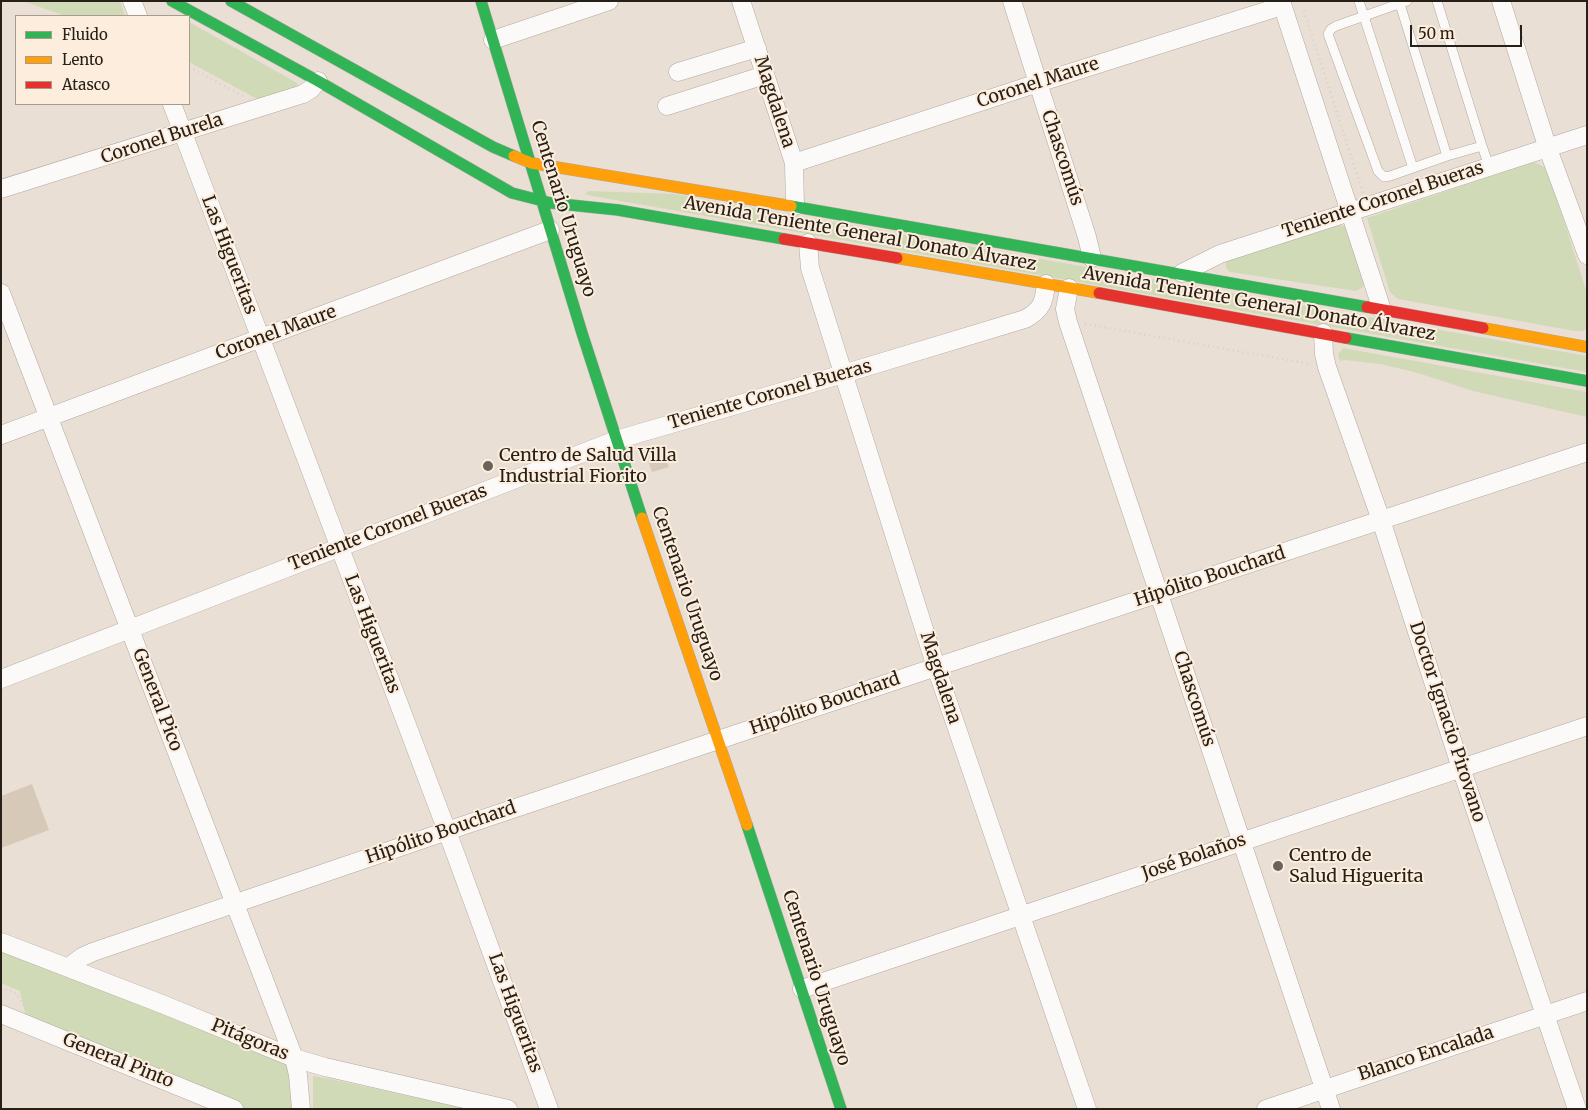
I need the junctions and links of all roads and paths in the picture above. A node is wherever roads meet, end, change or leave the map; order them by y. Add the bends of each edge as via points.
1 (132, 1) edge
2 (172, 1) edge
3 (231, 1) edge
4 (481, 1) edge
5 (609, 1) edge
6 (741, 1) edge
7 (1012, 1) edge
8 (1359, 1) edge
9 (1436, 1) edge
10 (1501, 1) edge
11 (1403, 2) edge
12 (1281, 4) edge
13 (1304, 11) dead end
14 (138, 15) edge
15 (1363, 16) junction
16 (493, 40) junction
17 (757, 48) junction
18 (190, 68) edge
19 (678, 72) dead end
20 (765, 75) junction
21 (318, 81) junction
22 (1038, 83) junction
23 (172, 105) edge
24 (667, 106) dead end
25 (256, 108) junction
26 (183, 133) junction
27 (1587, 135) edge
28 (1482, 146) junction
29 (1548, 149) junction
30 (1447, 156) junction
31 (531, 163) junction
32 (794, 163) junction
33 (1489, 166) junction
34 (1414, 168) junction
35 (1, 189) edge
36 (543, 202) junction
37 (1367, 205) junction
38 (795, 206) junction
39 (1349, 211) junction
40 (1558, 226) dead end
41 (550, 230) junction
42 (808, 243) junction
43 (1587, 255) edge
44 (1092, 258) junction
45 (1182, 273) junction
46 (1370, 274) junction
47 (1391, 277) junction
48 (1046, 284) junction
49 (1069, 288) junction
50 (1, 293) edge
51 (1040, 309) junction
52 (1382, 310) junction
53 (1066, 311) junction
54 (1587, 311) edge
55 (1323, 333) junction
56 (261, 338) junction
57 (1587, 347) edge
58 (843, 374) junction
59 (1587, 382) edge
60 (49, 417) junction
61 (1, 435) edge
62 (616, 440) junction
63 (1587, 452) edge
64 (1381, 520) junction
65 (339, 548) junction
66 (1159, 594) junction
67 (129, 628) junction
68 (936, 666) junction
69 (1, 679) edge
70 (1587, 726) edge
71 (718, 740) junction
72 (1461, 768) junction
73 (447, 831) junction
74 (1241, 841) junction
75 (235, 904) junction
76 (1020, 916) junction
77 (1, 942) edge
78 (68, 967) junction
79 (1, 987) edge
80 (802, 988) junction
81 (1587, 1001) edge
82 (27, 1011) dead end
83 (1, 1014) edge
84 (1546, 1015) junction
85 (104, 1038) dead end
86 (294, 1058) junction
87 (1324, 1088) junction
88 (234, 1109) edge
89 (288, 1109) edge
90 (301, 1109) edge
91 (508, 1109) edge
92 (549, 1109) edge
93 (841, 1109) edge
94 (1087, 1109) edge
95 (1266, 1109) edge
96 (1331, 1109) edge
97 (1577, 1109) edge

1 - 14 street
2 - 21 main road, Avenida Teniente General Donato Álvarez
3 - 31 main road, Avenida Teniente General Donato Álvarez via 494,147
4 - 16 main road, Centenario Uruguayo
5 - 16 street
6 - 17 street, Magdalena
7 - 22 street, Chascomús
8 - 15 lane
9 - 28 lane
10 - 29 street
11 - 15 lane
11 - 30 lane
12 - 22 street, Coronel Maure
12 - 39 street
13 - 37 path
15 - 34 lane
15 - 34 lane via 1336,26 1328,34 1378,171 1384,177
16 - 31 main road, Centenario Uruguayo
17 - 19 street
17 - 20 street, Magdalena
18 - 25 path via 242,96
20 - 24 street
20 - 32 street, Magdalena
21 - 25 street, Coronel Burela via 303,94
21 - 36 main road, Avenida Teniente General Donato Álvarez via 512,193
22 - 32 street, Coronel Maure
22 - 44 street, Chascomús
23 - 26 street, Las Higueritas
25 - 26 street, Coronel Burela
26 - 35 street, Coronel Burela
26 - 56 street, Las Higueritas
27 - 29 street, Teniente Coronel Bueras
28 - 30 lane
28 - 33 lane
29 - 33 street, Teniente Coronel Bueras
29 - 43 street
30 - 34 lane
31 - 36 main road, Centenario Uruguayo
31 - 38 main road, Avenida Teniente General Donato Álvarez
32 - 38 street, Magdalena
33 - 37 street, Teniente Coronel Bueras
36 - 41 main road, Centenario Uruguayo
36 - 42 main road, Avenida Teniente General Donato Álvarez via 618,210
37 - 39 street, Teniente Coronel Bueras
37 - 47 path
38 - 44 main road, Avenida Teniente General Donato Álvarez
39 - 45 street, Teniente Coronel Bueras via 1220,254
39 - 46 street
40 - 54 path
41 - 56 street, Coronel Maure
41 - 62 main road, Centenario Uruguayo
42 - 48 main road, Avenida Teniente General Donato Álvarez
42 - 58 street, Magdalena via 810,268
44 - 45 main road, Avenida Teniente General Donato Álvarez
45 - 52 main road, Avenida Teniente General Donato Álvarez
46 - 47 path
46 - 52 street
47 - 54 path
48 - 49 main road, Avenida Teniente General Donato Álvarez
48 - 51 street via 1045,299
49 - 53 street, Chascomús
49 - 55 main road, Avenida Teniente General Donato Álvarez
50 - 60 street, General Pico
51 - 53 street
51 - 58 street, Teniente Coronel Bueras via 1025,319
52 - 57 main road, Avenida Teniente General Donato Álvarez
53 - 66 street, Chascomús
55 - 59 main road, Avenida Teniente General Donato Álvarez
55 - 64 street, Doctor Ignacio Pirovano via 1328,367
56 - 60 street, Coronel Maure
56 - 65 street, Las Higueritas
58 - 62 street, Teniente Coronel Bueras
58 - 68 street, Magdalena
60 - 61 street, Coronel Maure
60 - 67 street, General Pico
62 - 65 street, Teniente Coronel Bueras
62 - 71 main road, Centenario Uruguayo
63 - 64 street, Hipólito Bouchard
64 - 66 street, Hipólito Bouchard
64 - 72 street, Doctor Ignacio Pirovano
65 - 67 street, Teniente Coronel Bueras
65 - 73 street, Las Higueritas
66 - 68 street, Hipólito Bouchard
66 - 74 street, Chascomús
67 - 69 street, Teniente Coronel Bueras
67 - 75 street, General Pico
68 - 71 street, Hipólito Bouchard
68 - 76 street, Magdalena
70 - 72 street, José Bolaños
71 - 73 street, Hipólito Bouchard
71 - 80 main road, Centenario Uruguayo
72 - 74 street, José Bolaños
72 - 84 street, Doctor Ignacio Pirovano
73 - 75 street, Hipólito Bouchard
73 - 92 street, Las Higueritas
74 - 76 street, José Bolaños
74 - 87 street, Chascomús
75 - 78 street, Hipólito Bouchard via 93,952
75 - 86 street, General Pico
76 - 80 street, José Bolaños
76 - 94 street, Magdalena
77 - 78 street, Pitágoras
78 - 86 street, Pitágoras
79 - 82 path via 16,993
80 - 93 main road, Centenario Uruguayo
81 - 84 street, Blanco Encalada
83 - 88 street, General Pinto
84 - 87 street, Blanco Encalada
84 - 97 street, Doctor Ignacio Pirovano
85 - 89 path via 220,1079
86 - 90 street, General Pico
86 - 91 street, Pitágoras
87 - 95 street, Blanco Encalada
87 - 96 street, Chascomús

